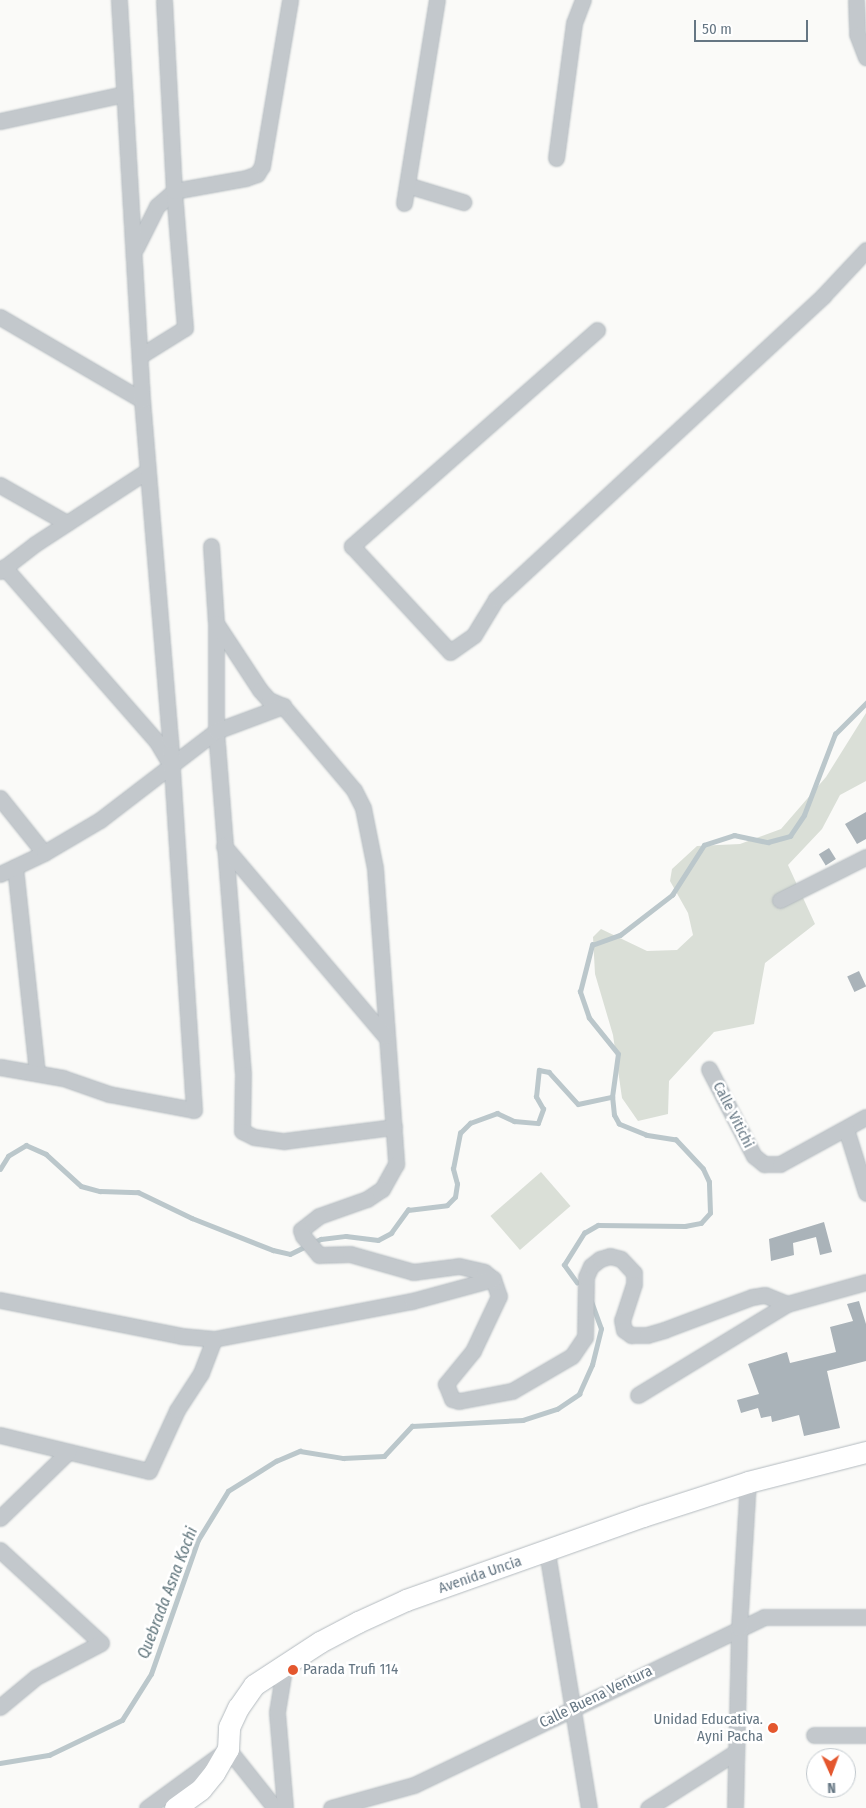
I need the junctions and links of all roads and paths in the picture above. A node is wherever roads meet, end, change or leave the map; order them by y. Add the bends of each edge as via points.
1 (118, 0) edge
2 (164, 0) edge
3 (290, 0) edge
4 (437, 0) edge
5 (583, 0) edge
6 (856, 0) edge
7 (866, 57) edge
8 (124, 94) junction
9 (0, 121) edge
10 (556, 158) dead end
11 (406, 186) junction
12 (174, 191) junction
13 (464, 202) dead end
14 (404, 203) dead end
15 (866, 250) edge
16 (134, 252) junction
17 (0, 317) edge
18 (597, 330) dead end
19 (140, 356) junction
20 (142, 400) junction
21 (147, 471) junction
22 (0, 485) edge
23 (67, 523) junction
24 (211, 546) dead end
25 (2, 569) edge
26 (216, 623) junction
27 (283, 706) junction
28 (216, 731) junction
29 (170, 764) junction
30 (0, 798) edge
31 (224, 846) junction
32 (44, 853) junction
33 (866, 857) edge
34 (15, 867) junction
35 (0, 874) edge
36 (780, 900) dead end
37 (386, 1036) junction
38 (0, 1067) edge
39 (709, 1069) dead end
40 (37, 1074) junction
41 (866, 1117) edge
42 (394, 1127) junction
43 (846, 1129) junction
44 (866, 1193) edge
45 (493, 1279) junction
46 (866, 1282) edge
47 (0, 1300) edge
48 (787, 1304) junction
49 (214, 1339) junction
50 (638, 1395) dead end
51 (0, 1435) edge
52 (68, 1452) junction
53 (866, 1452) edge
54 (748, 1482) junction
55 (0, 1518) edge
56 (0, 1550) edge
57 (546, 1552) junction
58 (866, 1617) edge
59 (739, 1628) junction
60 (286, 1663) junction
61 (0, 1707) edge
62 (572, 1709) junction
63 (814, 1735) dead end
64 (866, 1735) edge
65 (228, 1749) junction
66 (736, 1752) junction
67 (147, 1808) edge
68 (175, 1808) edge
69 (276, 1808) edge
70 (285, 1808) edge
71 (331, 1808) edge
72 (589, 1808) edge
73 (648, 1808) edge
74 (735, 1808) edge

1 - 8 street
2 - 12 street
3 - 12 street via 262,166 256,174 246,178
4 - 11 street
5 - 10 street via 574,23
6 - 7 street via 857,34
8 - 9 street
8 - 16 street
11 - 13 street
11 - 14 street
12 - 16 street via 157,206
12 - 19 street via 185,328
15 - 18 street via 823,296 496,599 474,635 450,652 352,546
16 - 19 street
17 - 20 street
19 - 20 street
20 - 21 street
21 - 23 street
21 - 29 street
22 - 23 street
23 - 25 street
24 - 26 street
25 - 29 street via 157,742
26 - 27 street via 260,690 269,700
26 - 28 street
27 - 28 street
27 - 37 street via 354,790 363,808 374,868
28 - 29 street
28 - 31 street
29 - 32 street via 100,820
29 - 40 street via 194,1110 109,1094 63,1078
30 - 32 street
31 - 37 street
31 - 42 street via 243,1074 242,1131 254,1137 284,1141
32 - 34 street
33 - 36 street
34 - 35 street
34 - 40 street
37 - 42 street
38 - 40 street
39 - 43 street, Calle Vitichi via 754,1156 764,1164 780,1164
41 - 43 street, Calle Vitichi
42 - 45 street via 396,1164 382,1190 367,1199 319,1216 301,1230 303,1236 319,1255 350,1254 413,1272 459,1266 484,1272
43 - 44 street
45 - 48 street via 499,1296 473,1350 446,1384 452,1399 477,1399 512,1391 572,1356 585,1337 586,1277 591,1266 610,1256 621,1258 634,1273 634,1284 622,1320 624,1330 631,1335 664,1330 752,1297 765,1295
45 - 49 street via 412,1300
46 - 48 street
47 - 49 street via 180,1336
48 - 50 street
49 - 52 street via 201,1373 177,1410 149,1471
51 - 52 street
52 - 55 street
53 - 54 street, Avenida Uncia
54 - 57 street, Avenida Uncia
54 - 59 street
56 - 61 street via 101,1643 36,1676
57 - 60 street, Avenida Uncia via 406,1600 358,1622
57 - 62 street
58 - 59 street, Calle Buena Ventura via 764,1617
59 - 62 street, Calle Buena Ventura
59 - 66 street
60 - 65 street, Avenida Uncia via 254,1685 238,1708 229,1727
60 - 70 street via 278,1712
62 - 71 street, Calle Buena Ventura via 414,1785
62 - 72 street
63 - 64 street
65 - 67 street
65 - 68 street, Avenida Uncia via 201,1789
65 - 69 street
66 - 73 street
66 - 74 street

